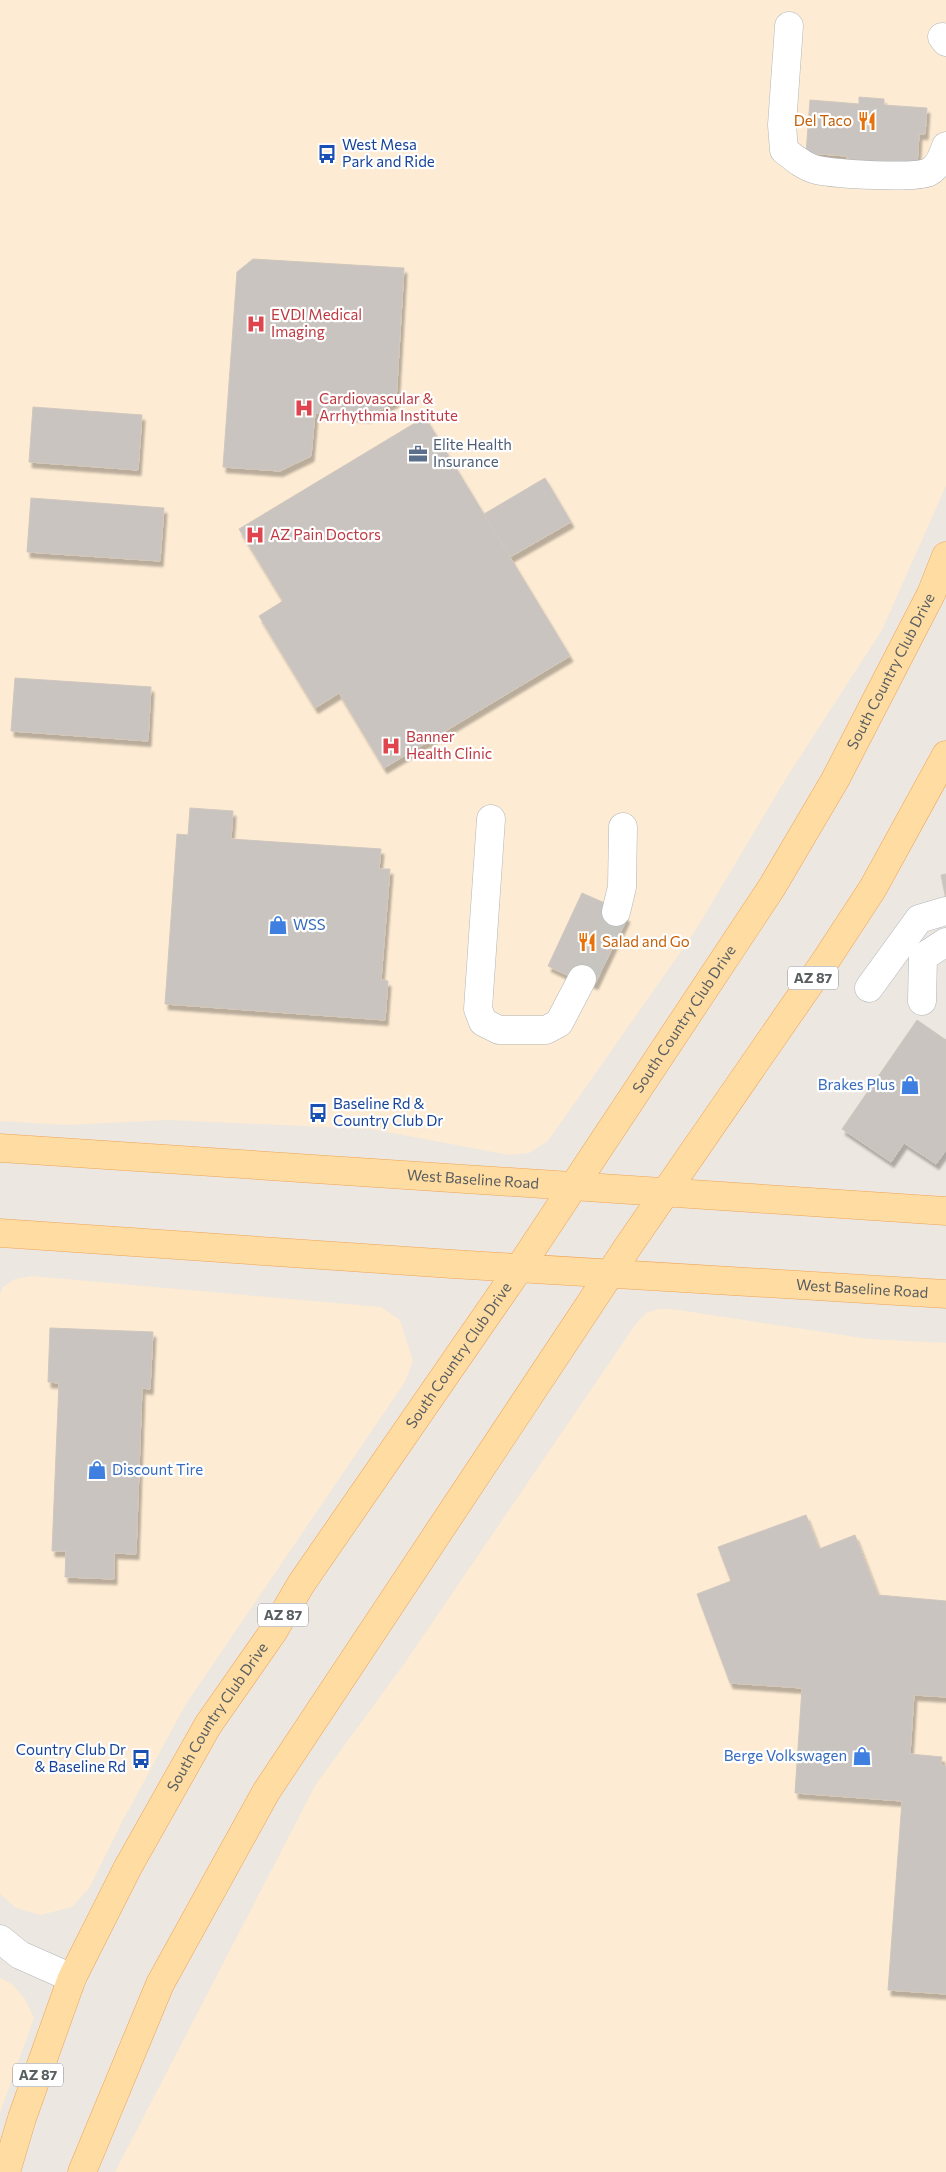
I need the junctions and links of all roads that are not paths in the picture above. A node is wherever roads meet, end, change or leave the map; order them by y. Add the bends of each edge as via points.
1 (789, 26) dead end
2 (946, 146) edge
3 (946, 556) edge
4 (946, 758) edge
5 (491, 819) dead end
6 (623, 827) dead end
7 (946, 911) edge
8 (616, 912) tunnel mouth
9 (946, 942) edge
10 (582, 979) tunnel mouth
11 (870, 988) dead end
12 (922, 1001) dead end
13 (0, 1148) edge
14 (574, 1185) junction
15 (666, 1193) junction
16 (946, 1211) edge
17 (0, 1233) edge
18 (520, 1267) junction
19 (610, 1274) junction
20 (946, 1294) edge
21 (0, 1939) edge
22 (72, 1978) junction
23 (6, 2172) edge
24 (82, 2172) edge

1 - 2 street via 782,126 784,150 798,162 816,170 913,176 931,171 943,156
3 - 14 main road, South Country Club Drive / AZ 87 via 931,594 802,838
4 - 15 main road, AZ 87 via 873,888
5 - 10 street via 478,1009 483,1022 500,1030 546,1030 559,1023
6 - 8 street via 622,887
7 - 11 street via 919,919
9 - 12 street via 923,957
13 - 14 main road, West Baseline Road
14 - 15 main road, West Baseline Road
14 - 18 main road, South Country Club Drive / AZ 87
15 - 16 main road, West Baseline Road
15 - 19 main road, AZ 87
17 - 18 main road, West Baseline Road
18 - 19 main road, West Baseline Road
18 - 22 main road, South Country Club Drive / AZ 87 via 301,1584 273,1632 208,1725 128,1867
19 - 20 main road, West Baseline Road
19 - 24 main road, AZ 87 via 266,1792 160,1984
21 - 22 street via 20,1955
22 - 23 main road, South Country Club Drive / AZ 87

